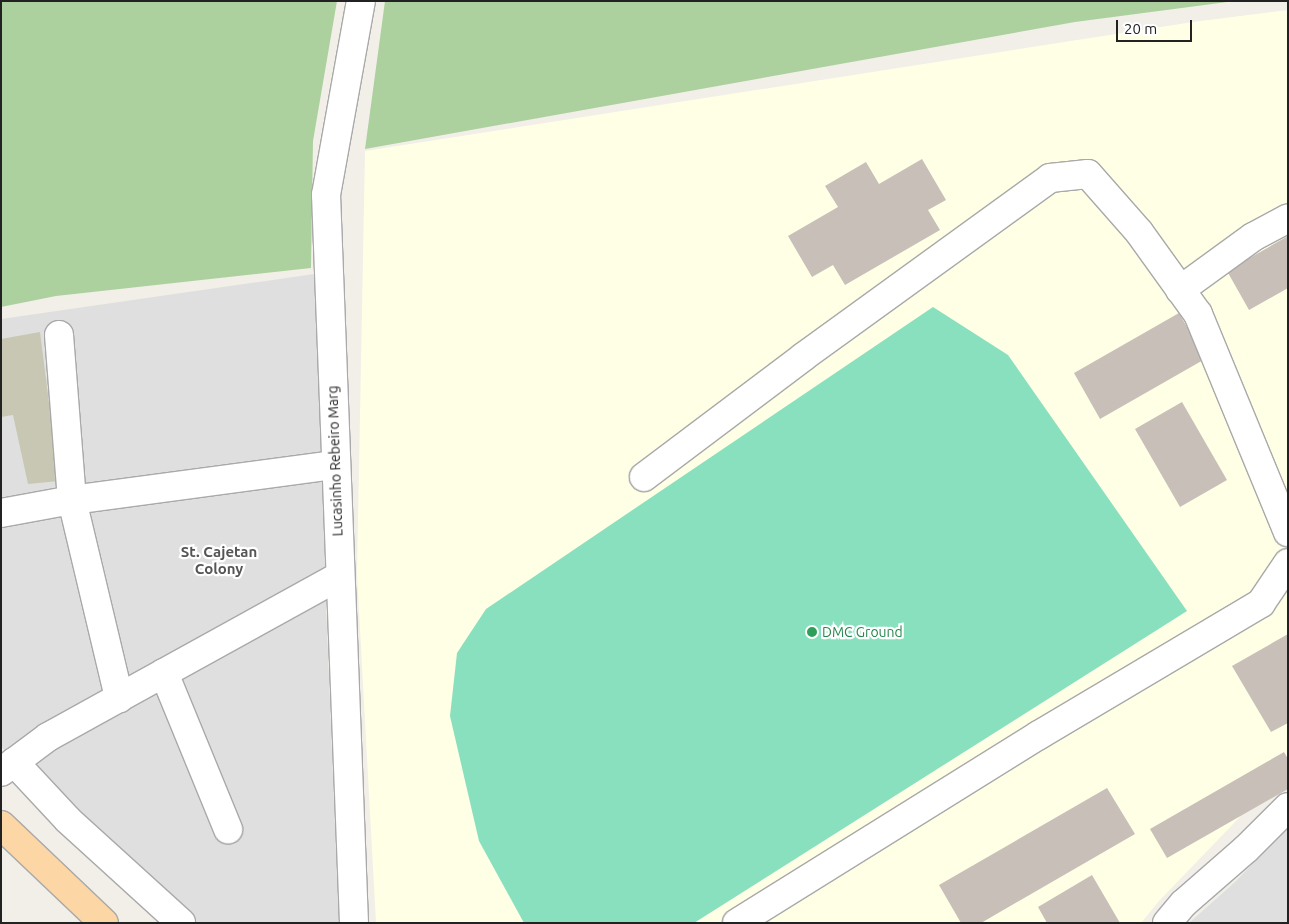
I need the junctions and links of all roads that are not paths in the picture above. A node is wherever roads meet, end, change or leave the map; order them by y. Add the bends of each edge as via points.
1 (361, 1) edge
2 (1288, 218) edge
3 (1180, 290) junction
4 (58, 335) dead end
5 (335, 465) junction
6 (644, 477) dead end
7 (72, 500) junction
8 (1, 512) edge
9 (1288, 532) edge
10 (1288, 563) edge
11 (340, 576) junction
12 (1288, 593) edge
13 (1260, 603) junction
14 (164, 673) junction
15 (119, 698) junction
16 (8, 767) edge
17 (1288, 807) edge
18 (1, 826) edge
19 (228, 829) dead end
20 (104, 923) edge
21 (181, 923) edge
22 (354, 923) edge
23 (737, 923) edge
24 (1167, 923) edge

1 - 5 street, Lucasinho Rebeiro Marg via 326,195
2 - 3 street via 1253,237
3 - 6 street via 1139,232 1088,174 1050,178
3 - 9 street via 1198,314
4 - 7 street
5 - 7 street
5 - 11 street, Lucasinho Rebeiro Marg
7 - 8 street
7 - 15 street
10 - 13 street
11 - 14 street
11 - 22 street, Lucasinho Rebeiro Marg
12 - 13 street
13 - 23 street via 1039,735
14 - 15 street
14 - 19 street
15 - 16 street via 48,737
16 - 21 street
17 - 24 street via 1184,903
18 - 20 main road

